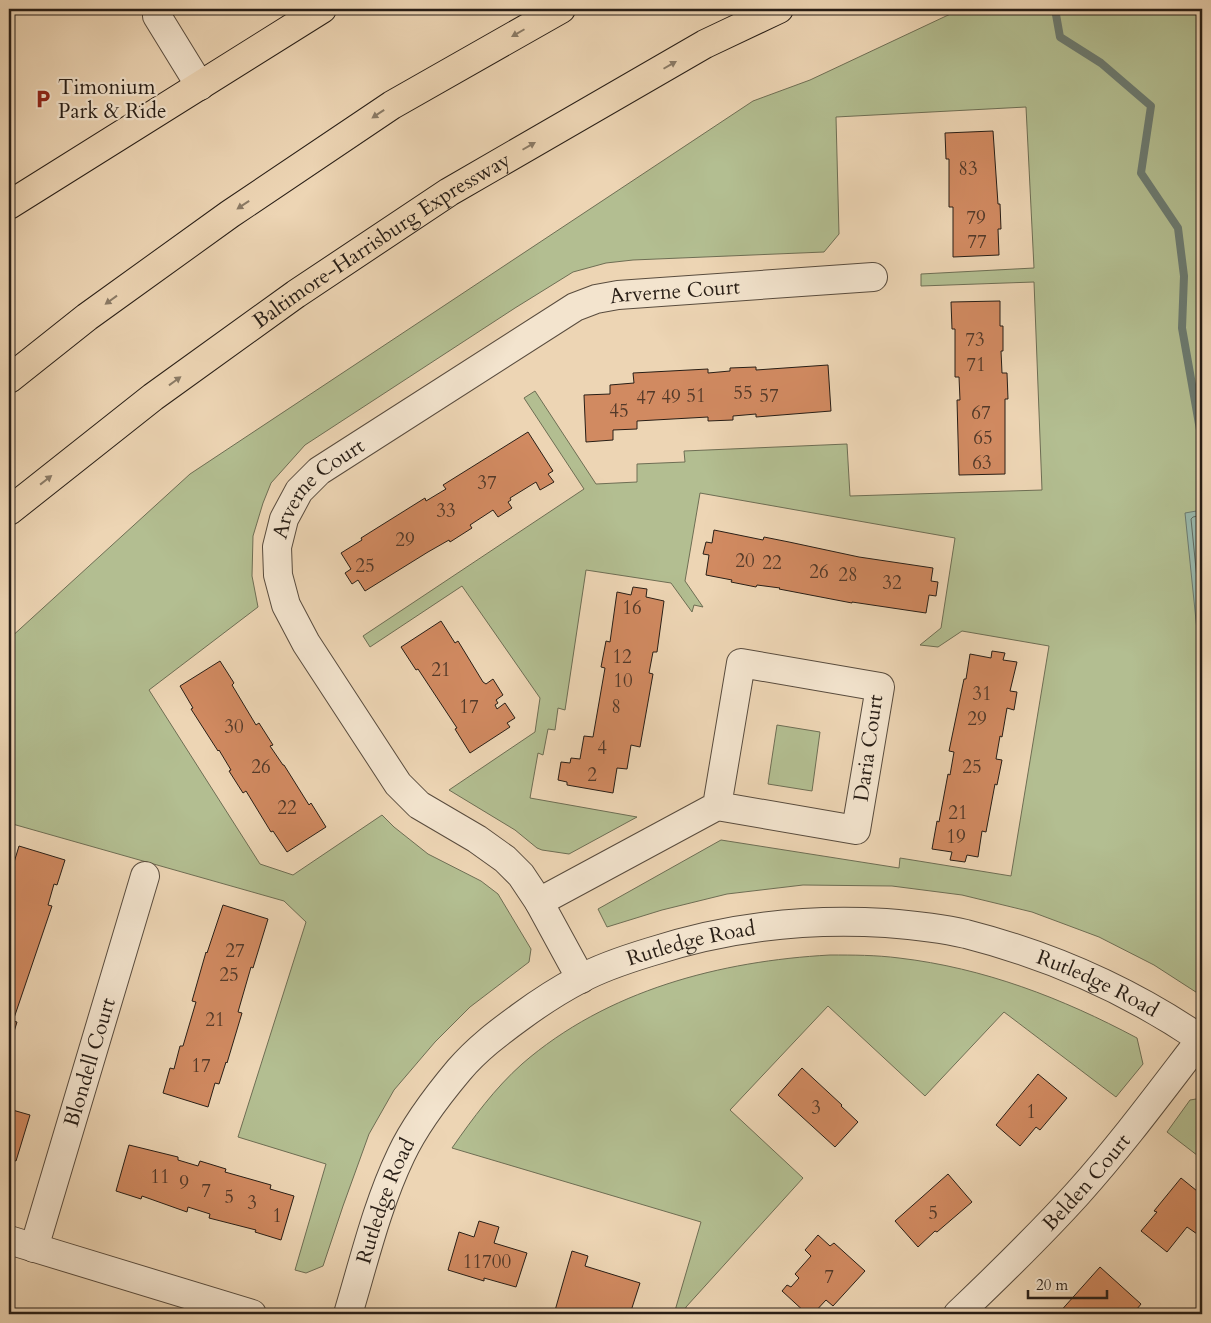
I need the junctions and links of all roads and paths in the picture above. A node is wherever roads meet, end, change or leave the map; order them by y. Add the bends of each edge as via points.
1 (322, 9) edge
2 (561, 9) edge
3 (779, 9) edge
4 (157, 16) dead end
5 (200, 86) junction
6 (9, 205) edge
7 (874, 277) dead end
8 (9, 379) edge
9 (9, 511) edge
10 (717, 806) junction
11 (145, 876) dead end
12 (539, 902) junction
13 (581, 979) junction
14 (1202, 1040) edge
15 (21, 1244) edge
16 (252, 1314) edge
17 (348, 1314) edge
18 (958, 1314) edge

1 - 5 main road
2 -> 8 main road via 392,104 230,214
9 -> 3 main road, Baltimore-Harrisburg Expressway via 169,385 296,294 449,192 706,44
4 - 5 street
5 - 6 main road
7 - 12 street, Arverne Court via 618,295 575,307 319,471 299,492 284,519 277,547 278,575 286,605 306,643 398,784 419,805 478,839 505,859 521,875
10 - 10 street, Daria Court via 741,663 880,687 856,830
10 - 12 street
11 - 15 street, Blondell Court
12 - 13 street, Arverne Court
13 - 14 street, Rutledge Road via 624,960 669,946 760,926 821,922 910,925 964,934 1024,950 1079,971 1137,999
13 - 17 street, Rutledge Road via 495,1035 461,1068 430,1108 401,1154 378,1212
14 - 18 street, Belden Court via 1078,1193
15 - 16 street, Blondell Court

